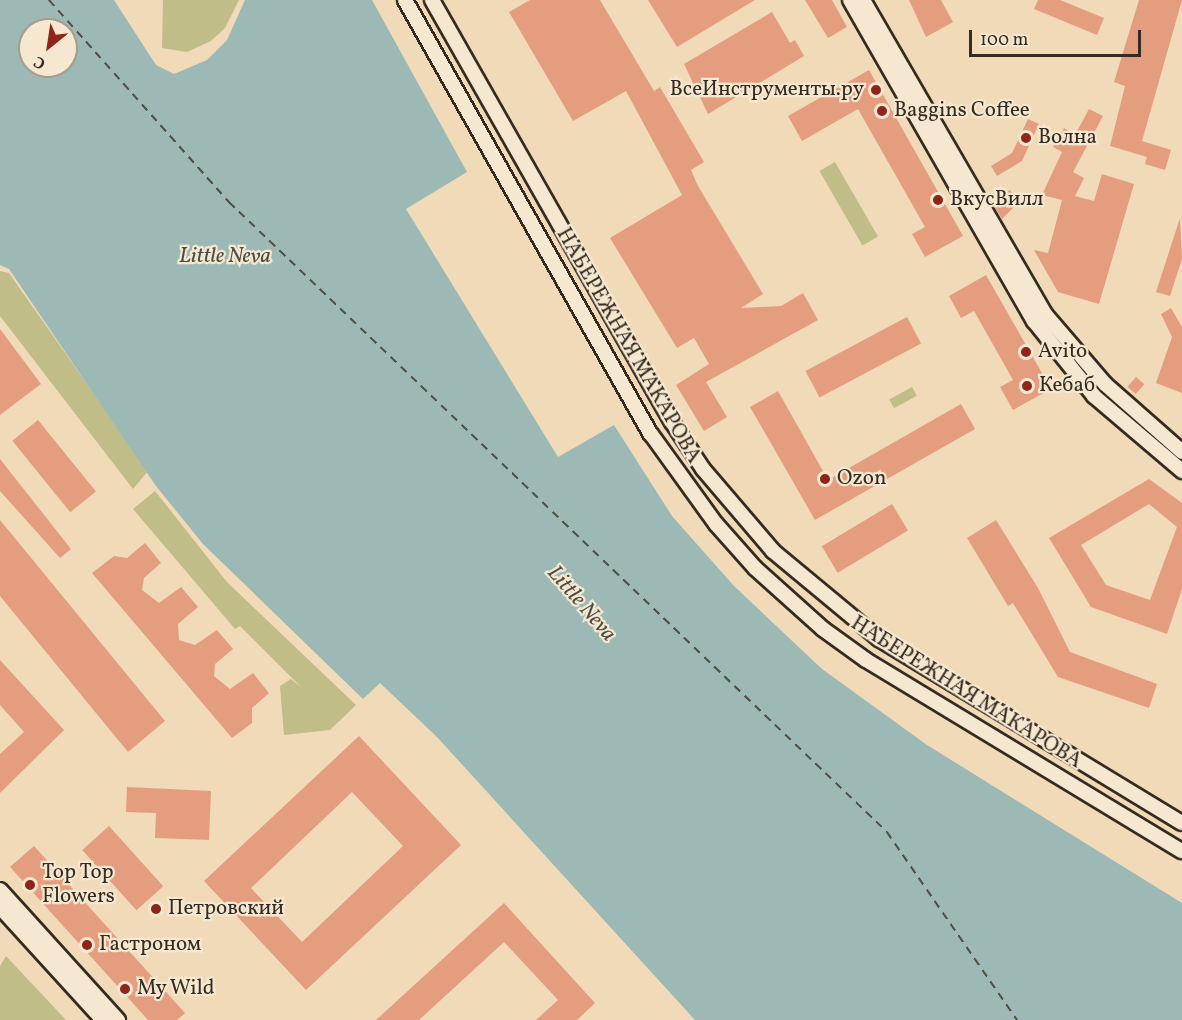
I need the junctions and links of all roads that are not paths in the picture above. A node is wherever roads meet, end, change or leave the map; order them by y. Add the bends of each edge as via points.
1 (405, 0) edge
2 (432, 0) edge
3 (850, 0) edge
4 (862, 0) edge
5 (1182, 452) edge
6 (1182, 471) edge
7 (1182, 824) edge
8 (1182, 851) edge
9 (0, 890) edge
10 (0, 907) edge
11 (104, 1020) edge
12 (118, 1020) edge

1 - 8 main road, НАБЕРЕЖНАЯ МАКАРОВА via 651,434 716,524 755,568 866,660
2 - 7 main road, НАБЕРЕЖНАЯ МАКАРОВА via 697,460 773,551 838,609 879,639
3 - 6 main road via 1034,321 1094,396
4 - 5 main road via 1045,314 1105,384
9 - 12 main road
10 - 11 main road

